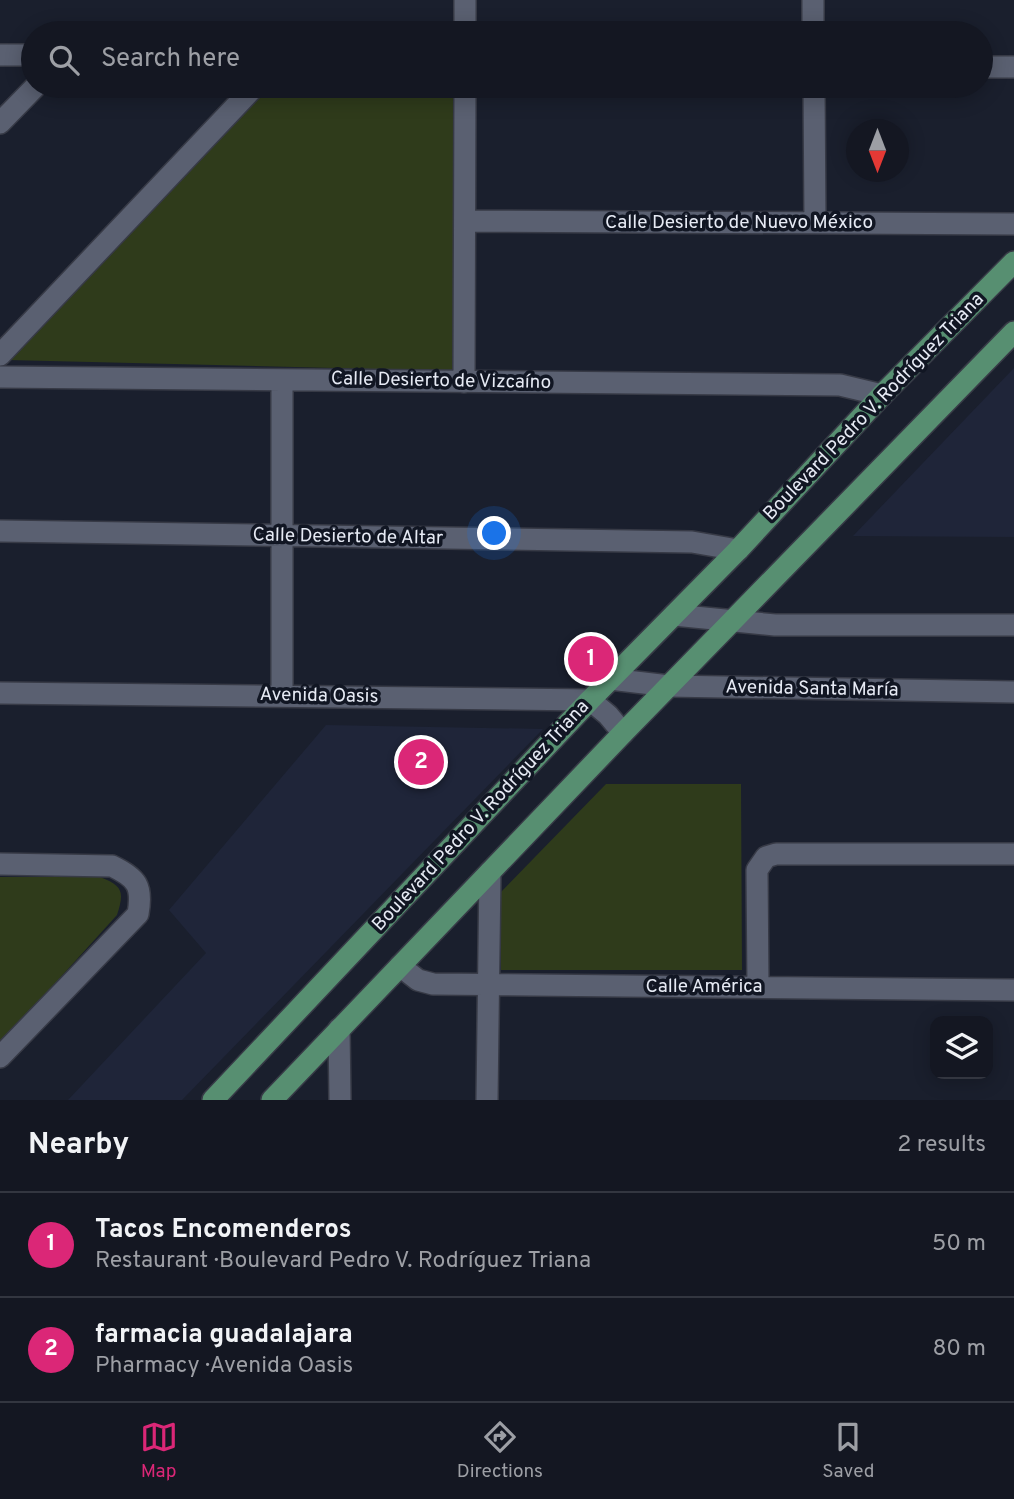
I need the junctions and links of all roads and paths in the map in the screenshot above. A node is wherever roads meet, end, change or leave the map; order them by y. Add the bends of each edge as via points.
1 (466, 0) edge
2 (813, 0) edge
3 (465, 21) edge
4 (813, 21) edge
5 (0, 55) edge
6 (21, 55) edge
7 (993, 66) edge
8 (1014, 67) edge
9 (24, 98) edge
10 (244, 98) edge
11 (465, 98) edge
12 (814, 98) edge
13 (0, 123) edge
14 (465, 221) junction
15 (815, 223) junction
16 (1014, 224) edge
17 (1014, 262) edge
18 (1014, 332) edge
19 (0, 355) edge
20 (0, 377) edge
21 (282, 380) junction
22 (464, 382) junction
23 (882, 395) junction
24 (0, 531) edge
25 (281, 536) junction
26 (738, 550) junction
27 (674, 615) junction
28 (735, 620) junction
29 (1014, 625) edge
30 (610, 680) junction
31 (669, 687) junction
32 (1014, 692) edge
33 (0, 693) edge
34 (282, 695) junction
35 (590, 700) junction
36 (623, 733) junction
37 (1014, 854) edge
38 (0, 864) edge
39 (490, 872) junction
40 (400, 966) junction
41 (488, 985) junction
42 (758, 987) junction
43 (1014, 990) edge
44 (339, 1029) junction
45 (0, 1057) edge
46 (219, 1096) edge
47 (272, 1100) edge
48 (340, 1100) edge
49 (487, 1100) edge

1 - 3 street
2 - 4 street
5 - 6 street
7 - 8 street
9 - 13 street
10 - 19 street
11 - 14 street
12 - 15 street
14 - 15 street, Calle Desierto de Nuevo México
14 - 22 street
15 - 16 street, Calle Desierto de Nuevo México
17 - 23 main road, Boulevard Pedro V. Rodríguez Triana
18 - 28 main road
20 - 21 street, Calle Desierto de Vizcaíno
21 - 22 street, Calle Desierto de Vizcaíno
21 - 25 street
22 - 23 street, Calle Desierto de Vizcaíno via 840,385
23 - 26 main road, Boulevard Pedro V. Rodríguez Triana
24 - 25 street, Calle Desierto de Altar
25 - 26 street, Calle Desierto de Altar via 692,542
25 - 34 street
26 - 27 main road, Boulevard Pedro V. Rodríguez Triana
27 - 28 street
27 - 30 main road, Boulevard Pedro V. Rodríguez Triana
28 - 29 street via 775,625
28 - 31 main road
30 - 31 street, Avenida Santa María
30 - 35 main road, Boulevard Pedro V. Rodríguez Triana
31 - 32 street, Avenida Santa María
31 - 36 main road
33 - 34 street, Avenida Oasis
34 - 35 street, Avenida Oasis
35 - 36 street
35 - 46 main road, Boulevard Pedro V. Rodríguez Triana
36 - 39 main road
37 - 42 street via 766,857 757,870
38 - 45 street via 112,866 137,884 141,898 138,914
39 - 40 main road
39 - 41 street
40 - 41 street, Calle América via 418,980 433,984
40 - 44 main road
41 - 42 street, Calle América
41 - 49 street
42 - 43 street, Calle América
44 - 47 main road
44 - 48 street

